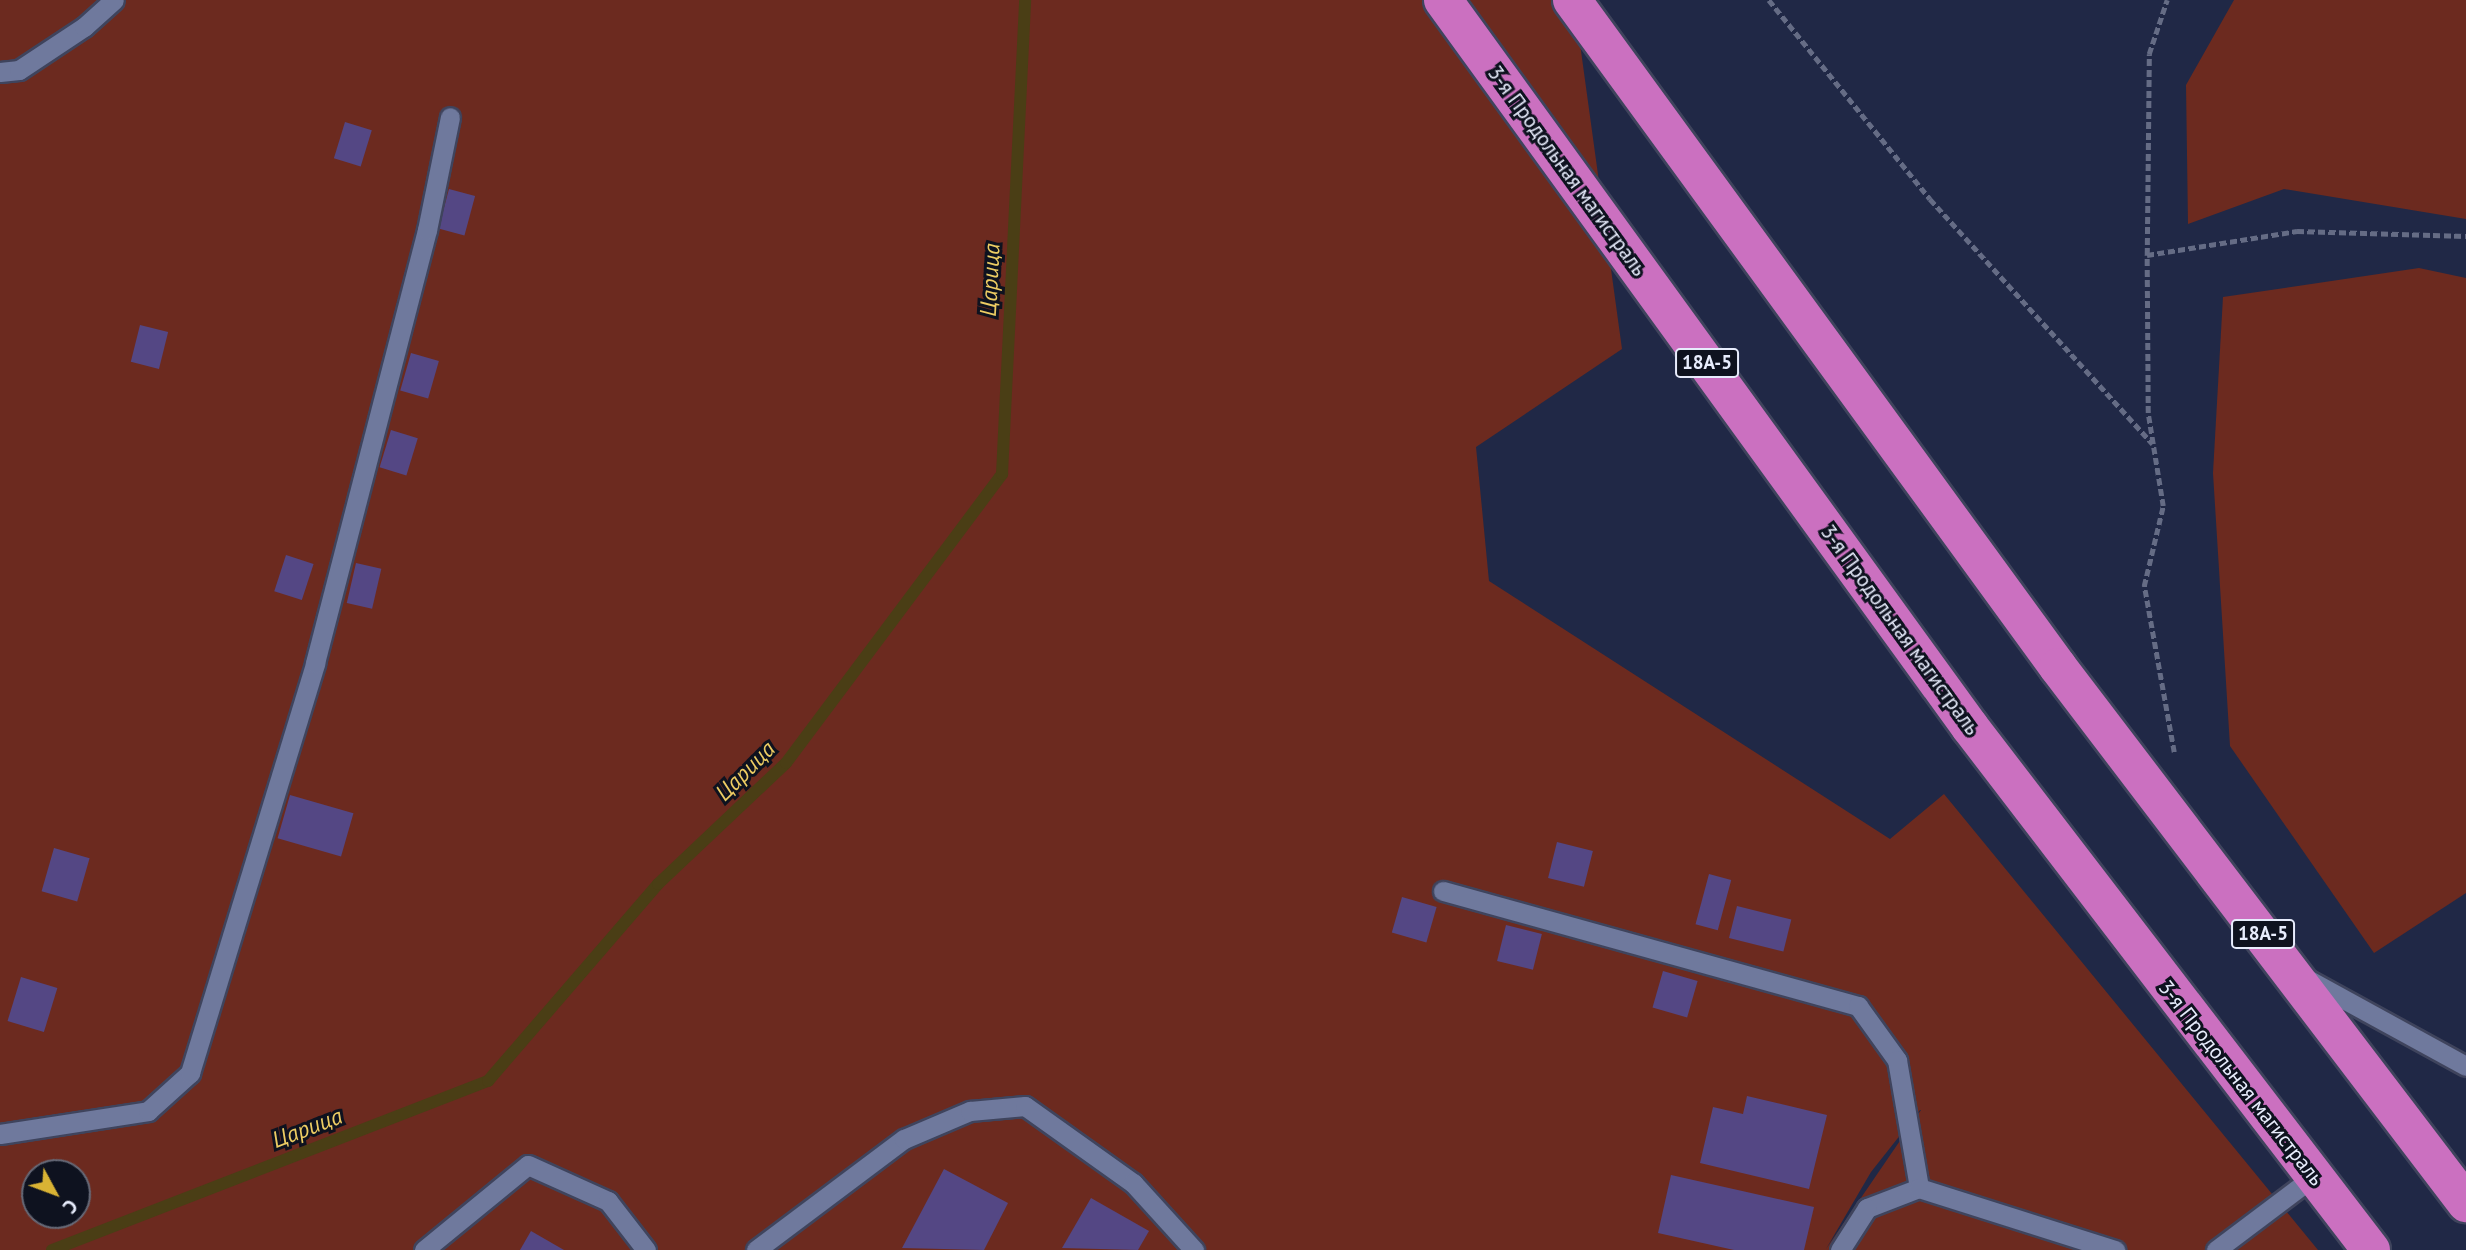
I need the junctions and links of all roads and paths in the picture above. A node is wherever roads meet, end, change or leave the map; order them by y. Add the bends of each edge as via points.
1 (114, 0) edge
2 (1443, 0) edge
3 (1572, 0) edge
4 (1769, 0) edge
5 (2167, 0) edge
6 (0, 72) edge
7 (450, 117) dead end
8 (2466, 236) edge
9 (2147, 255) junction
10 (2153, 444) junction
11 (2171, 814) junction
12 (1443, 891) dead end
13 (2288, 968) junction
14 (2466, 1066) edge
15 (0, 1134) edge
16 (2313, 1177) junction
17 (1919, 1188) junction
18 (2466, 1203) edge
19 (424, 1250) edge
20 (646, 1250) edge
21 (756, 1250) edge
22 (1195, 1250) edge
23 (1840, 1250) edge
24 (2115, 1250) edge
25 (2216, 1250) edge
26 (2371, 1250) edge

1 - 6 lane via 84,27 19,71
2 - 16 highway, 3-я Продольная магистраль / 18А-5 via 1970,727
3 - 11 highway, 18А-5 via 2058,667
4 - 10 path via 1930,199
5 - 9 path via 2148,54
7 - 15 lane via 427,230 315,663 190,1073 148,1111
8 - 9 path via 2297,231
9 - 10 path via 2148,413
10 - 11 path via 2163,506 2144,586 2175,740
11 - 13 highway, 18А-5
12 - 17 lane via 1858,1006 1897,1060
13 - 14 lane
13 - 18 highway, 18А-5
16 - 25 lane
16 - 26 highway, 3-я Продольная магистраль / 18А-5
17 - 23 lane via 1867,1208
17 - 24 lane
19 - 20 lane via 528,1165 608,1201
21 - 22 lane via 904,1139 970,1111 1026,1107 1133,1183 1187,1247

